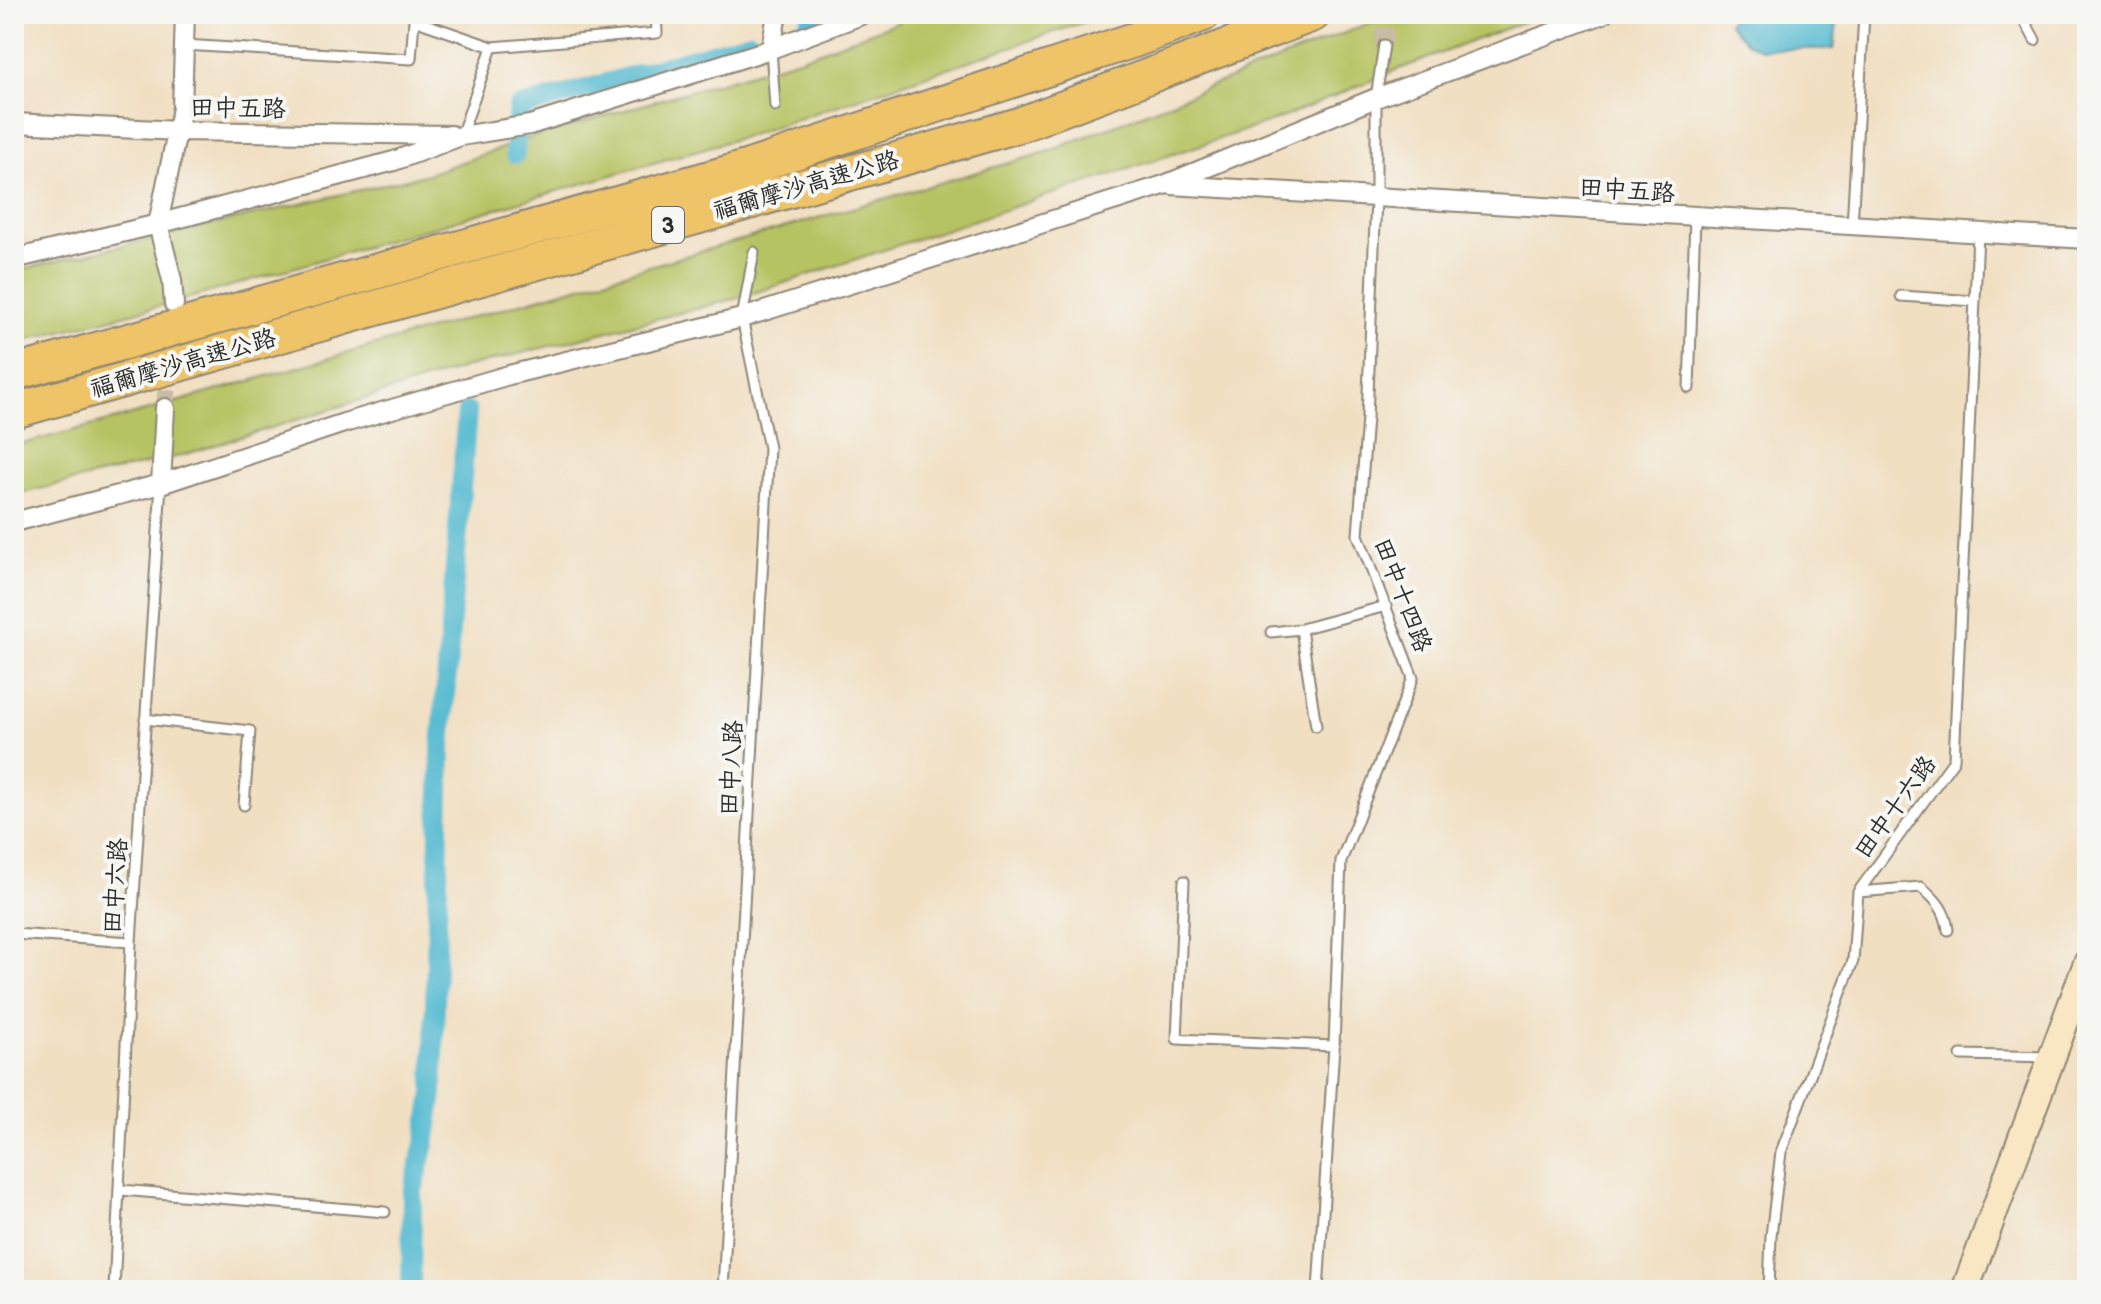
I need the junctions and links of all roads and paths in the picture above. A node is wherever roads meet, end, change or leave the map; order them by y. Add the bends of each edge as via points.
1 (185, 14) edge
2 (656, 14) edge
3 (777, 14) edge
4 (864, 14) edge
5 (1203, 14) edge
6 (1313, 14) edge
7 (1603, 14) edge
8 (1864, 14) edge
9 (2021, 14) edge
10 (414, 17) edge
11 (2035, 40) dead end
12 (184, 45) junction
13 (1384, 45) tunnel mouth
14 (492, 47) junction
15 (771, 49) junction
16 (1376, 98) junction
17 (775, 106) dead end
18 (14, 123) edge
19 (179, 131) junction
20 (461, 136) junction
21 (1164, 185) junction
22 (1376, 198) junction
23 (1695, 218) junction
24 (158, 224) junction
25 (1852, 226) junction
26 (1978, 234) junction
27 (2087, 239) edge
28 (754, 252) dead end
29 (14, 259) edge
30 (1901, 296) dead end
31 (1975, 301) junction
32 (174, 304) tunnel mouth
33 (742, 318) junction
34 (14, 373) edge
35 (1689, 388) dead end
36 (165, 408) tunnel mouth
37 (14, 411) edge
38 (161, 484) junction
39 (14, 522) edge
40 (1386, 606) junction
41 (1301, 629) junction
42 (1271, 632) dead end
43 (145, 719) junction
44 (1316, 726) dead end
45 (244, 805) dead end
46 (1184, 881) dead end
47 (1858, 892) junction
48 (1948, 930) dead end
49 (14, 934) edge
50 (131, 942) junction
51 (2087, 963) edge
52 (1334, 1046) junction
53 (1961, 1055) dead end
54 (2054, 1057) junction
55 (121, 1190) junction
56 (385, 1212) dead end
57 (114, 1290) edge
58 (723, 1290) edge
59 (1318, 1290) edge
60 (1769, 1290) edge
61 (1965, 1290) edge

1 - 12 street
2 - 14 lane via 657,33
3 - 15 street
4 - 15 street
5 - 34 highway, 福爾摩沙高速公路 / 3 via 749,167
6 - 37 highway, 福爾摩沙高速公路 / 3 via 1019,125
7 - 16 street
8 - 25 lane
9 - 11 lane
10 - 12 lane via 411,59
10 - 14 lane
12 - 19 street
13 - 16 lane, 田中十四路
14 - 20 lane
15 - 17 lane
15 - 20 street via 530,125
16 - 21 street
16 - 22 lane, 田中十四路
18 - 19 street, 田中五路
19 - 20 street, 田中五路
19 - 24 street
20 - 24 street via 394,161
21 - 22 street, 田中五路
21 - 33 street
22 - 23 street, 田中五路
22 - 40 lane, 田中十四路 via 1358,535
23 - 25 street, 田中五路
23 - 35 lane
24 - 29 street
24 - 32 street
25 - 26 street, 田中五路
26 - 27 street, 田中五路
26 - 31 lane, 田中十六路
28 - 33 lane, 田中八路
30 - 31 lane
31 - 47 lane, 田中十六路 via 1954,760
33 - 38 street via 509,375
33 - 58 lane, 田中八路 via 769,448
36 - 38 street
38 - 39 street
38 - 43 lane, 田中六路
40 - 41 lane
40 - 52 lane, 田中十四路 via 1413,678 1341,861
41 - 42 lane
41 - 44 lane
43 - 45 lane via 250,731
43 - 50 lane, 田中六路
46 - 52 lane via 1177,1039
47 - 48 lane via 1921,887 1936,899
47 - 60 lane, 田中十六路 via 1853,961 1781,1152
49 - 50 lane
50 - 55 lane, 田中六路
51 - 54 street
52 - 59 lane, 田中十四路
53 - 54 lane
54 - 61 street
55 - 56 lane
55 - 57 lane, 田中六路

